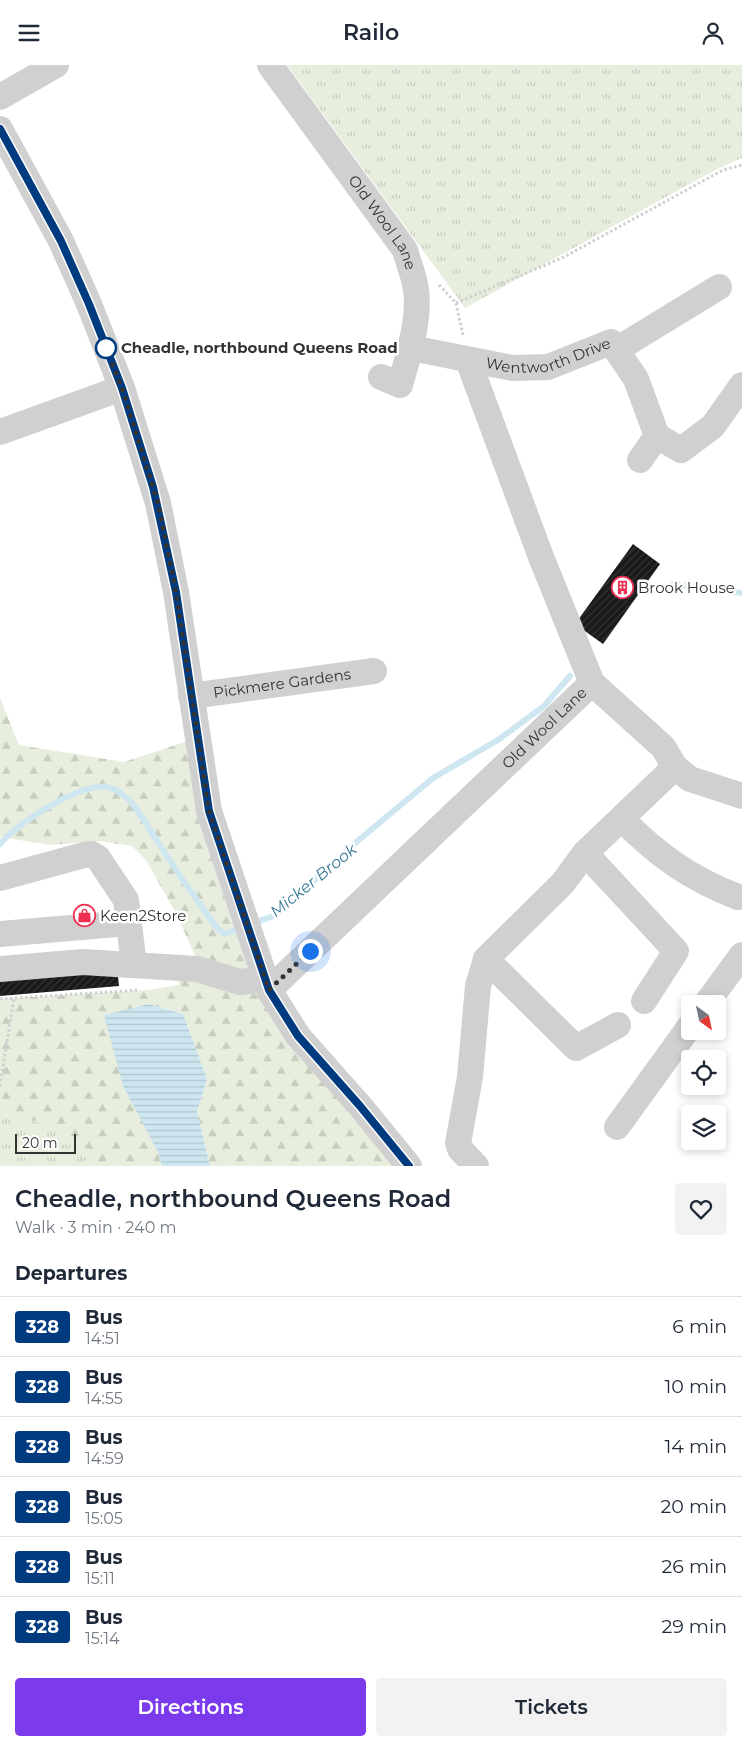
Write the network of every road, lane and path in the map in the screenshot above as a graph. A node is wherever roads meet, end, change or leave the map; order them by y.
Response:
1 (56, 65) edge
2 (270, 65) edge
3 (0, 97) edge
4 (0, 129) edge
5 (742, 165) edge
6 (719, 287) dead end
7 (410, 348) junction
8 (616, 350) junction
9 (468, 360) junction
10 (381, 377) dead end
11 (742, 385) edge
12 (122, 388) junction
13 (0, 432) edge
14 (657, 436) junction
15 (640, 460) dead end
16 (374, 671) dead end
17 (587, 671) junction
18 (191, 696) junction
19 (675, 767) junction
20 (742, 796) edge
21 (622, 819) junction
22 (585, 853) junction
23 (0, 879) edge
24 (738, 897) dead end
25 (128, 923) junction
26 (0, 934) edge
27 (742, 955) edge
28 (486, 959) junction
29 (134, 965) junction
30 (0, 969) edge
31 (267, 984) junction
32 (149, 990) dead end
33 (713, 995) edge
34 (14, 998) junction
35 (0, 999) edge
36 (644, 1001) dead end
37 (618, 1025) dead end
38 (681, 1038) edge
39 (0, 1086) edge
40 (616, 1127) dead end
41 (409, 1166) edge
42 (476, 1166) edge

1 - 3 street
2 - 7 street, Old Wool Lane
4 - 12 street
5 - 9 path
6 - 8 street
7 - 9 street, Wentworth Drive
7 - 10 street, Old Wool Lane
8 - 9 street, Wentworth Drive
8 - 14 street, Wentworth Drive
9 - 17 street
11 - 14 street
12 - 13 street
12 - 18 street
14 - 15 street
16 - 18 street, Pickmere Gardens
17 - 19 street
17 - 31 street, Old Wool Lane
18 - 31 street
19 - 20 street
19 - 21 street
21 - 22 street
21 - 24 street
22 - 28 street
22 - 36 street
23 - 25 street
25 - 26 street
25 - 29 street
27 - 33 street
28 - 37 street
28 - 42 street
29 - 30 street
29 - 31 street
31 - 41 street
32 - 34 path
34 - 35 path
34 - 39 path
38 - 40 street

